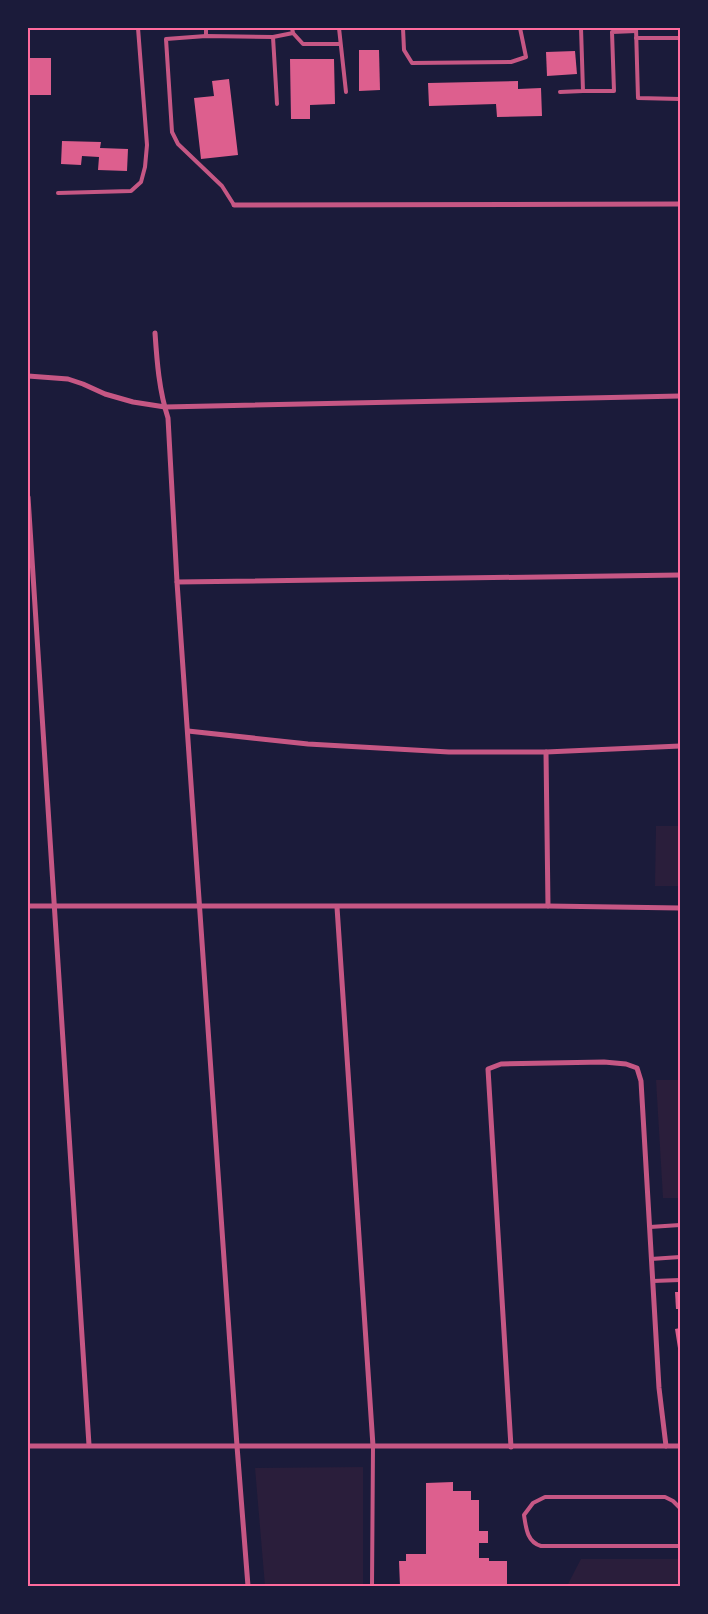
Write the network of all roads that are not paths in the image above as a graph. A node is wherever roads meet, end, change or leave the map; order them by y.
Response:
1 (138, 28) edge
2 (206, 28) edge
3 (292, 28) edge
4 (339, 28) edge
5 (403, 28) edge
6 (520, 28) edge
7 (581, 28) edge
8 (636, 29) edge
9 (293, 33) junction
10 (206, 36) junction
11 (273, 37) junction
12 (636, 38) junction
13 (680, 38) edge
14 (340, 44) junction
15 (583, 91) junction
16 (346, 92) dead end
17 (560, 92) dead end
18 (680, 99) edge
19 (277, 104) dead end
20 (58, 193) dead end
21 (680, 204) edge
22 (234, 205) joint
23 (155, 333) dead end
24 (28, 376) edge
25 (680, 396) edge
26 (165, 407) junction
27 (28, 497) edge
28 (680, 575) edge
29 (177, 582) junction
30 (188, 731) junction
31 (680, 746) edge
32 (546, 752) junction
33 (28, 906) edge
34 (55, 906) junction
35 (200, 906) junction
36 (548, 906) junction
37 (337, 907) junction
38 (680, 908) edge
39 (680, 1225) edge
40 (650, 1227) junction
41 (680, 1257) edge
42 (652, 1259) junction
43 (680, 1280) edge
44 (653, 1281) junction
45 (89, 1445) junction
46 (28, 1446) edge
47 (237, 1446) junction
48 (374, 1446) junction
49 (666, 1446) junction
50 (680, 1446) edge
51 (511, 1447) junction
52 (680, 1508) edge
53 (680, 1546) edge
54 (248, 1586) edge
55 (372, 1586) edge

1 - 20 lane
2 - 10 lane
3 - 9 lane
4 - 14 lane
5 - 6 lane
7 - 15 lane
8 - 12 lane
8 - 15 lane
9 - 11 lane
9 - 14 lane
10 - 11 lane
10 - 22 lane
11 - 19 lane
12 - 13 lane
12 - 18 lane
14 - 16 lane
15 - 17 lane
21 - 22 street
23 - 26 street
24 - 26 street
25 - 26 street
26 - 29 street
27 - 34 street
28 - 29 street
29 - 30 street
30 - 32 street
30 - 35 street
31 - 32 street
32 - 36 street
33 - 34 street
34 - 35 street
34 - 45 street
35 - 37 street
35 - 47 street
36 - 37 street
36 - 38 street
37 - 48 street
39 - 40 lane
40 - 42 street
40 - 51 street
41 - 42 lane
42 - 44 street
43 - 44 lane
44 - 49 street
45 - 46 street
45 - 47 street
47 - 48 street
47 - 54 street
48 - 51 street
48 - 55 lane
49 - 50 street
49 - 51 street
52 - 53 lane

